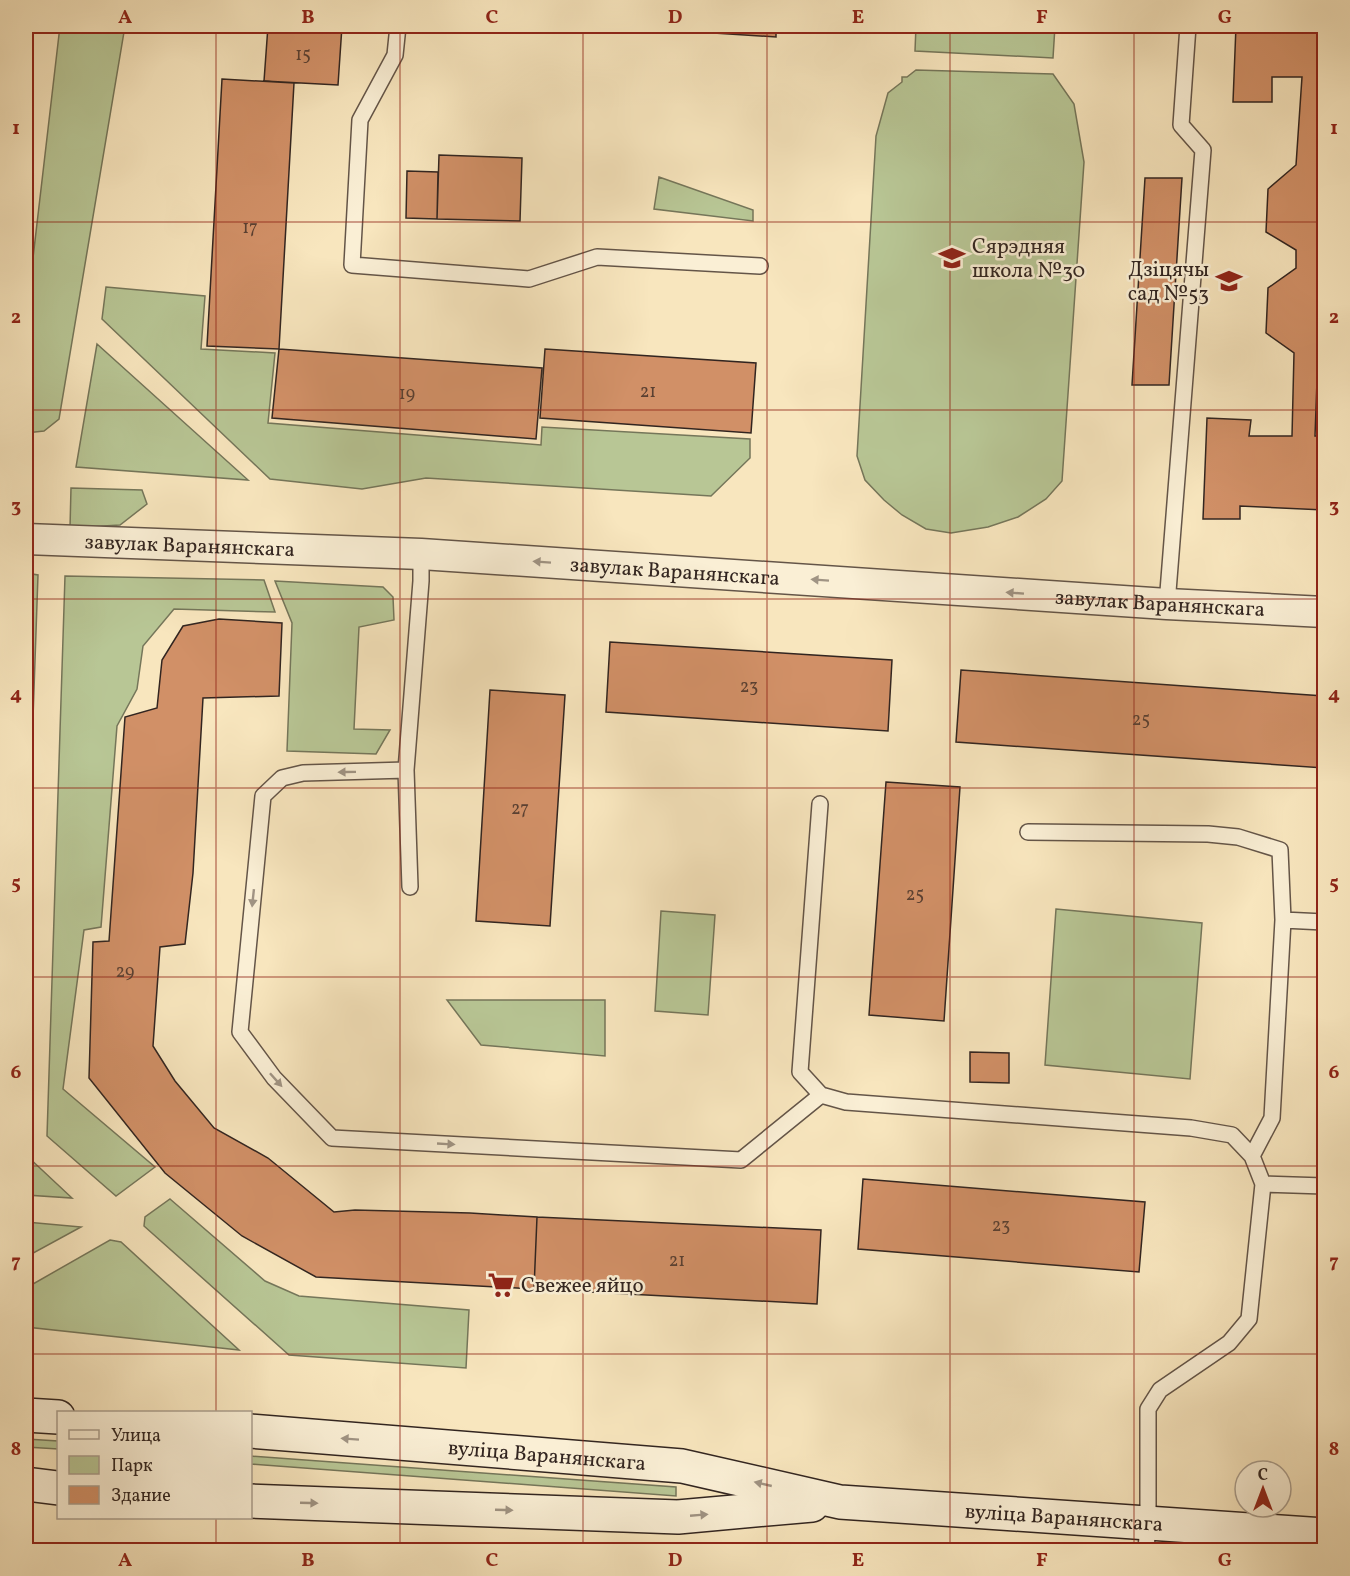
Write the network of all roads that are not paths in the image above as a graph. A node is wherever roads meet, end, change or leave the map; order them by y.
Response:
1 (398, 26) edge
2 (1188, 26) edge
3 (760, 266) dead end
4 (26, 539) edge
5 (421, 554) junction
6 (1167, 604) junction
7 (1324, 612) edge
8 (406, 770) junction
9 (820, 804) dead end
10 (1028, 832) dead end
11 (410, 887) dead end
12 (1283, 920) junction
13 (1324, 922) edge
14 (820, 1095) junction
15 (1252, 1156) junction
16 (1263, 1184) junction
17 (1324, 1186) edge
18 (26, 1415) edge
19 (57, 1417) edge
20 (252, 1431) edge
21 (26, 1484) edge
22 (57, 1488) edge
23 (252, 1501) edge
24 (840, 1502) junction
25 (1324, 1535) edge
26 (1147, 1537) edge
27 (1220, 1539) edge

1 - 3 lane
2 - 6 lane
4 - 5 street, завулак Варанянскага
6 -> 5 street, завулак Варанянскага
5 - 8 lane
6 - 7 street, завулак Варанянскага
8 - 11 lane
8 -> 14 lane
9 - 14 lane
10 - 12 lane
12 - 13 lane
12 - 15 lane
14 - 15 lane
15 - 16 lane
16 - 17 lane
16 - 26 lane
18 - 19 main road
24 -> 20 main road, вуліца Варанянскага
21 - 22 main road
23 -> 24 main road, вуліца Варанянскага
24 - 26 main road, вуліца Варанянскага
25 - 27 main road, вуліца Варанянскага
26 - 27 main road, вуліца Варанянскага

